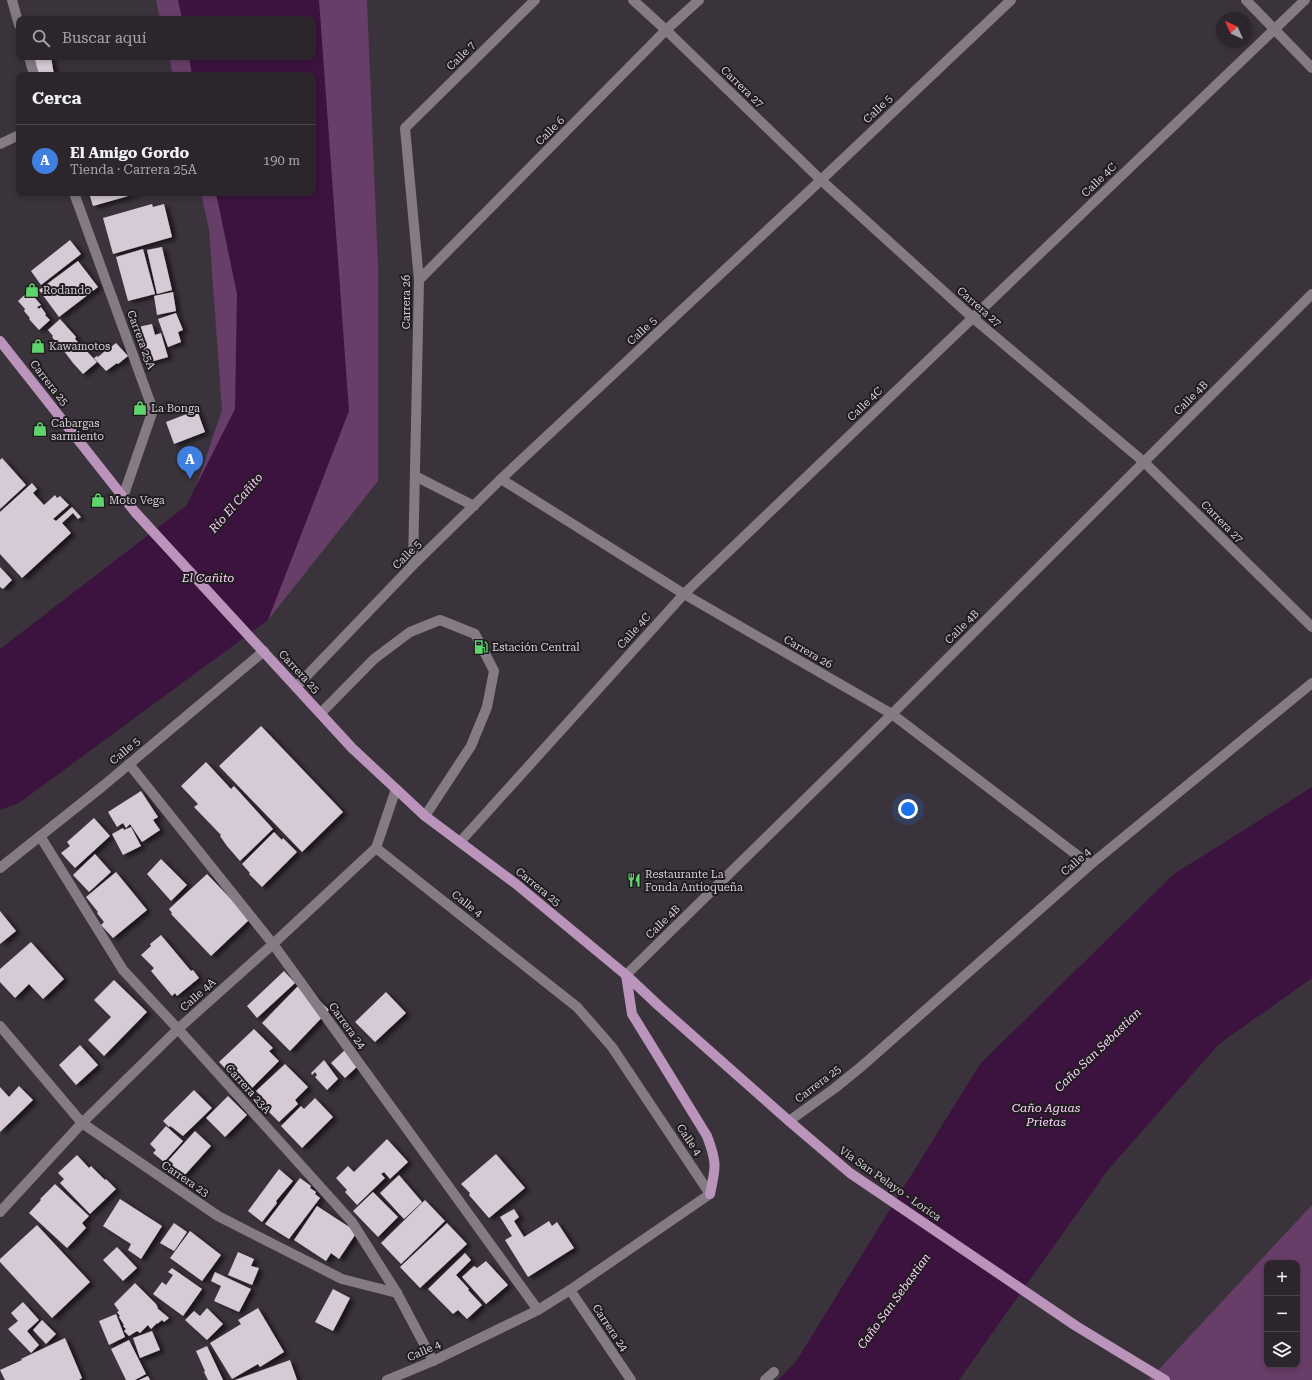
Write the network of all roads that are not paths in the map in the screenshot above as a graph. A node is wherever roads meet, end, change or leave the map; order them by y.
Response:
1 (12, 0) edge
2 (535, 0) edge
3 (633, 0) edge
4 (699, 0) edge
5 (1011, 0) edge
6 (1246, 0) edge
7 (1304, 0) edge
8 (16, 16) edge
9 (1273, 29) junction
10 (666, 30) junction
11 (29, 60) edge
12 (1312, 68) edge
13 (33, 72) edge
14 (405, 128) joint
15 (16, 136) edge
16 (0, 144) edge
17 (821, 180) junction
18 (75, 196) edge
19 (419, 280) junction
20 (1312, 294) edge
21 (973, 318) junction
22 (0, 341) edge
23 (1144, 462) junction
24 (415, 476) junction
25 (501, 479) junction
26 (123, 497) junction
27 (474, 506) junction
28 (413, 565) junction
29 (684, 594) junction
30 (1312, 628) edge
31 (264, 651) junction
32 (1312, 683) edge
33 (296, 687) junction
34 (321, 713) junction
35 (892, 714) junction
36 (128, 764) junction
37 (396, 789) junction
38 (426, 816) junction
39 (40, 836) junction
40 (460, 842) junction
41 (376, 848) junction
42 (1090, 865) junction
43 (0, 868) edge
44 (273, 944) junction
45 (626, 975) junction
46 (0, 1026) edge
47 (178, 1028) junction
48 (862, 1066) joint
49 (789, 1121) junction
50 (82, 1123) junction
51 (710, 1194) junction
52 (0, 1212) edge
53 (570, 1290) junction
54 (397, 1293) junction
55 (538, 1310) junction
56 (433, 1361) junction
57 (774, 1372) dead end
58 (404, 1377) edge
59 (387, 1380) edge
60 (631, 1380) edge
61 (765, 1380) edge
62 (1164, 1380) edge

1 - 8 street
2 - 14 street, Calle 7
3 - 10 street, Carrera 27
4 - 10 street, Calle 6
5 - 17 street, Calle 5
6 - 9 street
7 - 9 street, Calle 4C
9 - 12 street
9 - 21 street, Calle 4C
10 - 17 street, Carrera 27
10 - 19 street, Calle 6
11 - 13 street
14 - 19 street, Carrera 26
15 - 16 street
17 - 21 street, Carrera 27
17 - 25 street, Calle 5
18 - 26 street, Carrera 25A
19 - 24 street, Carrera 26
20 - 23 street, Calle 4B
21 - 23 street, Carrera 27
21 - 29 street, Calle 4C
22 - 26 main road, Carrera 25
23 - 30 street, Carrera 27
23 - 35 street, Calle 4B
24 - 27 street
24 - 28 street, Carrera 26
25 - 27 street, Calle 5
25 - 29 street, Carrera 26
26 - 31 main road, Carrera 25
27 - 28 street, Calle 5
28 - 33 street, Calle 5
29 - 35 street, Carrera 26
29 - 40 street, Calle 4C
31 - 33 main road, Carrera 25
31 - 36 street, Calle 5
32 - 42 street, Calle 4
33 - 34 main road, Carrera 25
34 - 37 main road, Carrera 25
34 - 38 street
35 - 42 street, Carrera 26
35 - 45 street, Calle 4B
36 - 39 street, Calle 5
36 - 44 street, Carrera 24
37 - 38 main road, Carrera 25
37 - 41 street, Calle 4A
38 - 40 main road, Carrera 25
39 - 43 street, Calle 5
39 - 47 street, Carrera 23A
40 - 45 main road, Carrera 25
41 - 44 street, Calle 4A
41 - 51 street, Calle 4
42 - 48 street, Calle 4
44 - 47 street, Calle 4A
44 - 55 street, Carrera 24
45 - 49 main road, Vía San Pelayo - Lorica
45 - 51 main road
46 - 50 street, Carrera 23
47 - 50 street, Calle 4A
47 - 54 street, Carrera 23A
48 - 49 street, Carrera 25
49 - 62 main road, Vía San Pelayo - Lorica
50 - 52 street, Calle 4A
50 - 54 street, Carrera 23
51 - 53 street, Calle 4
53 - 55 street, Calle 4
53 - 60 street, Carrera 24
54 - 56 street, Carrera 23A
55 - 56 street, Calle 4
56 - 58 street, Calle 4
57 - 61 street
58 - 59 street, Calle 4

